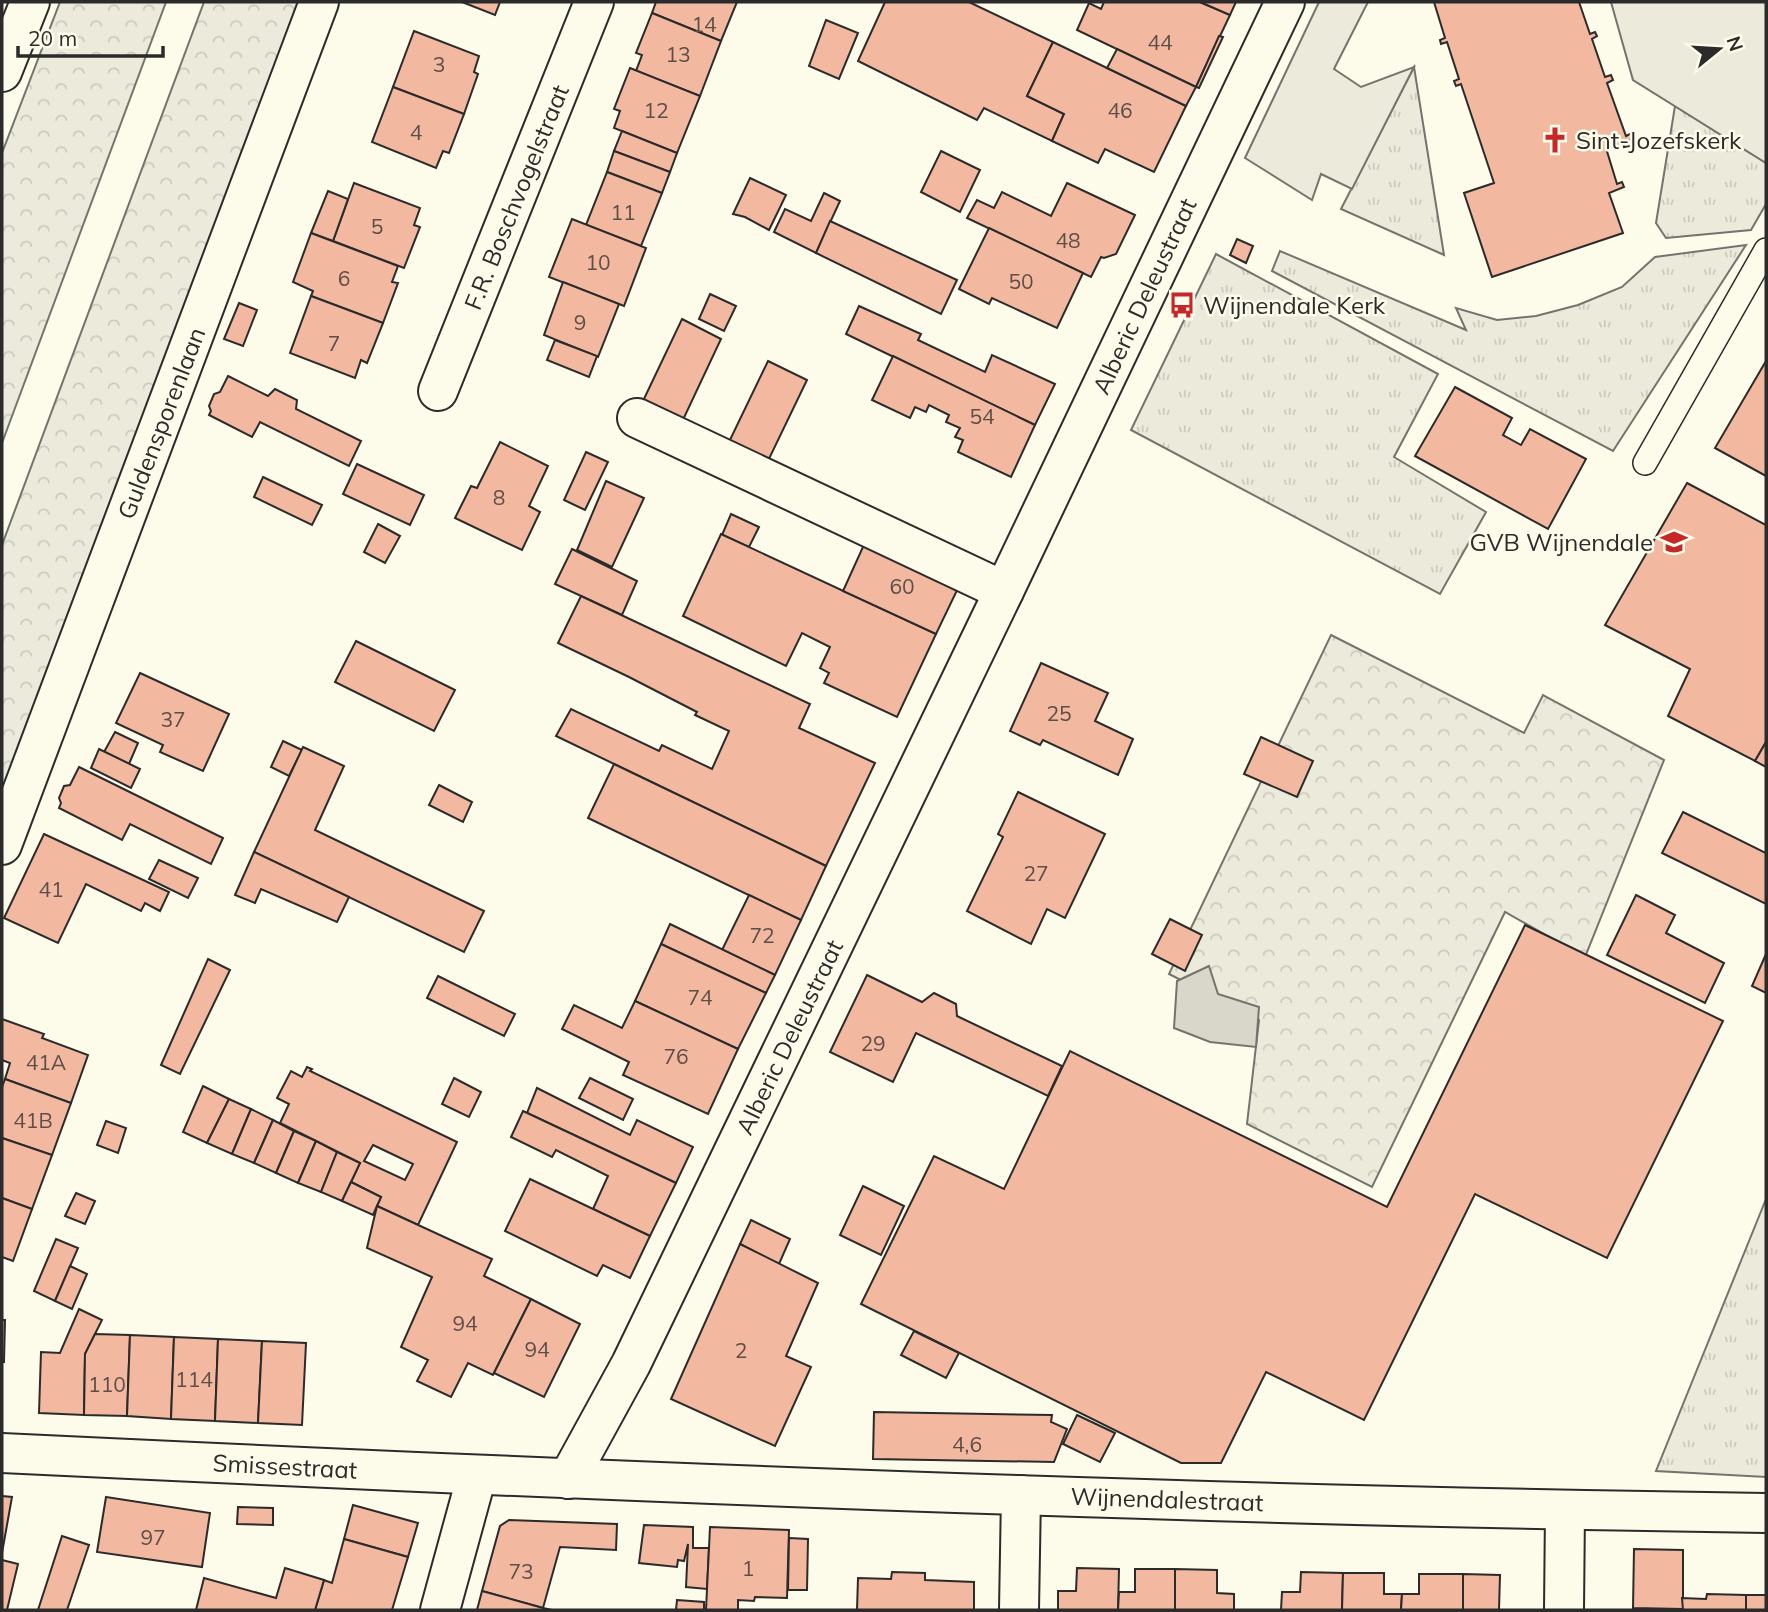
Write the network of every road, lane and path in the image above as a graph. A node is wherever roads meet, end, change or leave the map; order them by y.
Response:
1 (30, 2) edge
2 (319, 2) edge
3 (594, 2) edge
4 (1285, 2) edge
5 (2, 72) edge
6 (1766, 250) edge
7 (438, 391) dead end
8 (637, 418) dead end
9 (1645, 463) dead end
10 (1004, 591) junction
11 (2, 845) edge
12 (2, 1453) edge
13 (477, 1475) junction
14 (568, 1479) junction
15 (1021, 1495) junction
16 (1565, 1510) junction
17 (1766, 1513) edge
18 (440, 1610) edge
19 (1019, 1610) edge
20 (1564, 1610) edge

1 - 5 street
2 - 11 street, Guldensporenlaan
3 - 7 street, F.R. Boschvogelstraat
4 - 10 street, Alberic Deleustraat
6 - 9 lane
8 - 10 street
10 - 14 street, Alberic Deleustraat
12 - 13 street, Smissestraat
13 - 14 street, Smissestraat
13 - 18 street
14 - 15 street, Wijnendalestraat
15 - 16 street, Wijnendalestraat
15 - 19 street
16 - 17 street, Wijnendalestraat
16 - 20 street

